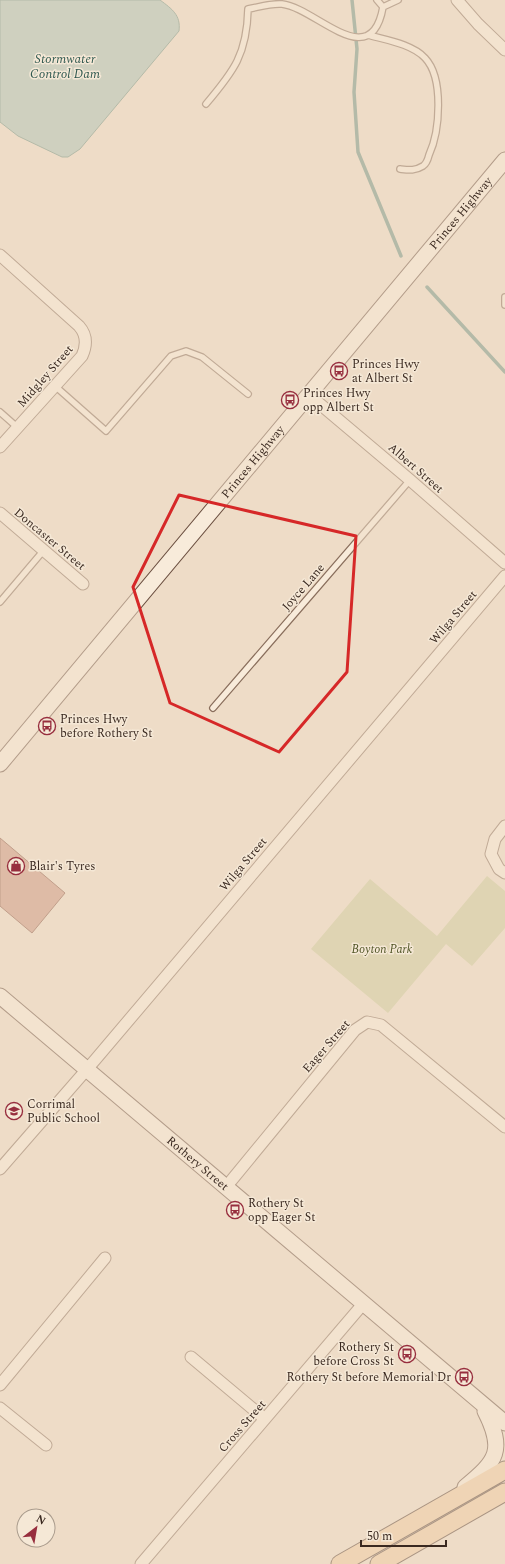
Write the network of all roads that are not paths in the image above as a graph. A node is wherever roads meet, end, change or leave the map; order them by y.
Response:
1 (377, 0) edge
2 (398, 0) edge
3 (457, 0) edge
4 (383, 7) junction
5 (368, 35) junction
6 (501, 47) edge
7 (505, 59) edge
8 (206, 104) dead end
9 (505, 160) edge
10 (400, 169) dead end
11 (0, 255) edge
12 (505, 297) edge
13 (505, 305) edge
14 (54, 386) junction
15 (248, 394) dead end
16 (308, 394) junction
17 (0, 412) edge
18 (17, 427) junction
19 (0, 447) edge
20 (410, 480) junction
21 (0, 513) edge
22 (44, 550) junction
23 (505, 563) edge
24 (505, 576) edge
25 (83, 584) dead end
26 (0, 602) edge
27 (212, 708) dead end
28 (0, 764) edge
29 (505, 826) edge
30 (505, 873) edge
31 (0, 996) edge
32 (86, 1070) junction
33 (505, 1127) edge
34 (0, 1169) edge
35 (226, 1187) junction
36 (105, 1258) dead end
37 (364, 1304) junction
38 (191, 1357) dead end
39 (0, 1385) edge
40 (479, 1402) junction
41 (0, 1408) edge
42 (265, 1419) junction
43 (505, 1424) edge
44 (46, 1445) dead end
45 (505, 1470) edge
46 (505, 1492) edge
47 (442, 1505) junction
48 (141, 1564) edge
49 (340, 1564) edge
50 (379, 1564) edge

1 - 4 lane
2 - 4 lane
3 - 6 street
4 - 5 lane
5 - 8 lane
5 - 10 lane
6 - 7 street
9 - 16 main road, Princes Highway
11 - 14 street, Midgley Street
12 - 13 lane
14 - 15 lane
14 - 18 street, Midgley Street
16 - 20 street, Albert Street
16 - 28 main road, Princes Highway
17 - 18 lane
18 - 19 street, Midgley Street
20 - 23 street, Albert Street
20 - 27 lane, Joyce Lane
21 - 22 street, Doncaster Street
22 - 25 street, Doncaster Street
22 - 26 lane
24 - 32 street, Wilga Street
29 - 30 street
31 - 32 main road, Rothery Street
32 - 34 street, Wilga Street
32 - 35 main road, Rothery Street
33 - 35 street, Eager Street
35 - 37 main road, Rothery Street
36 - 39 street
37 - 40 main road, Rothery Street
37 - 42 street, Cross Street
38 - 42 street
40 - 43 main road, Rothery Street
40 - 47 main road
41 - 44 street
42 - 48 street, Cross Street
45 - 47 main road
46 - 50 main road
47 - 49 main road

